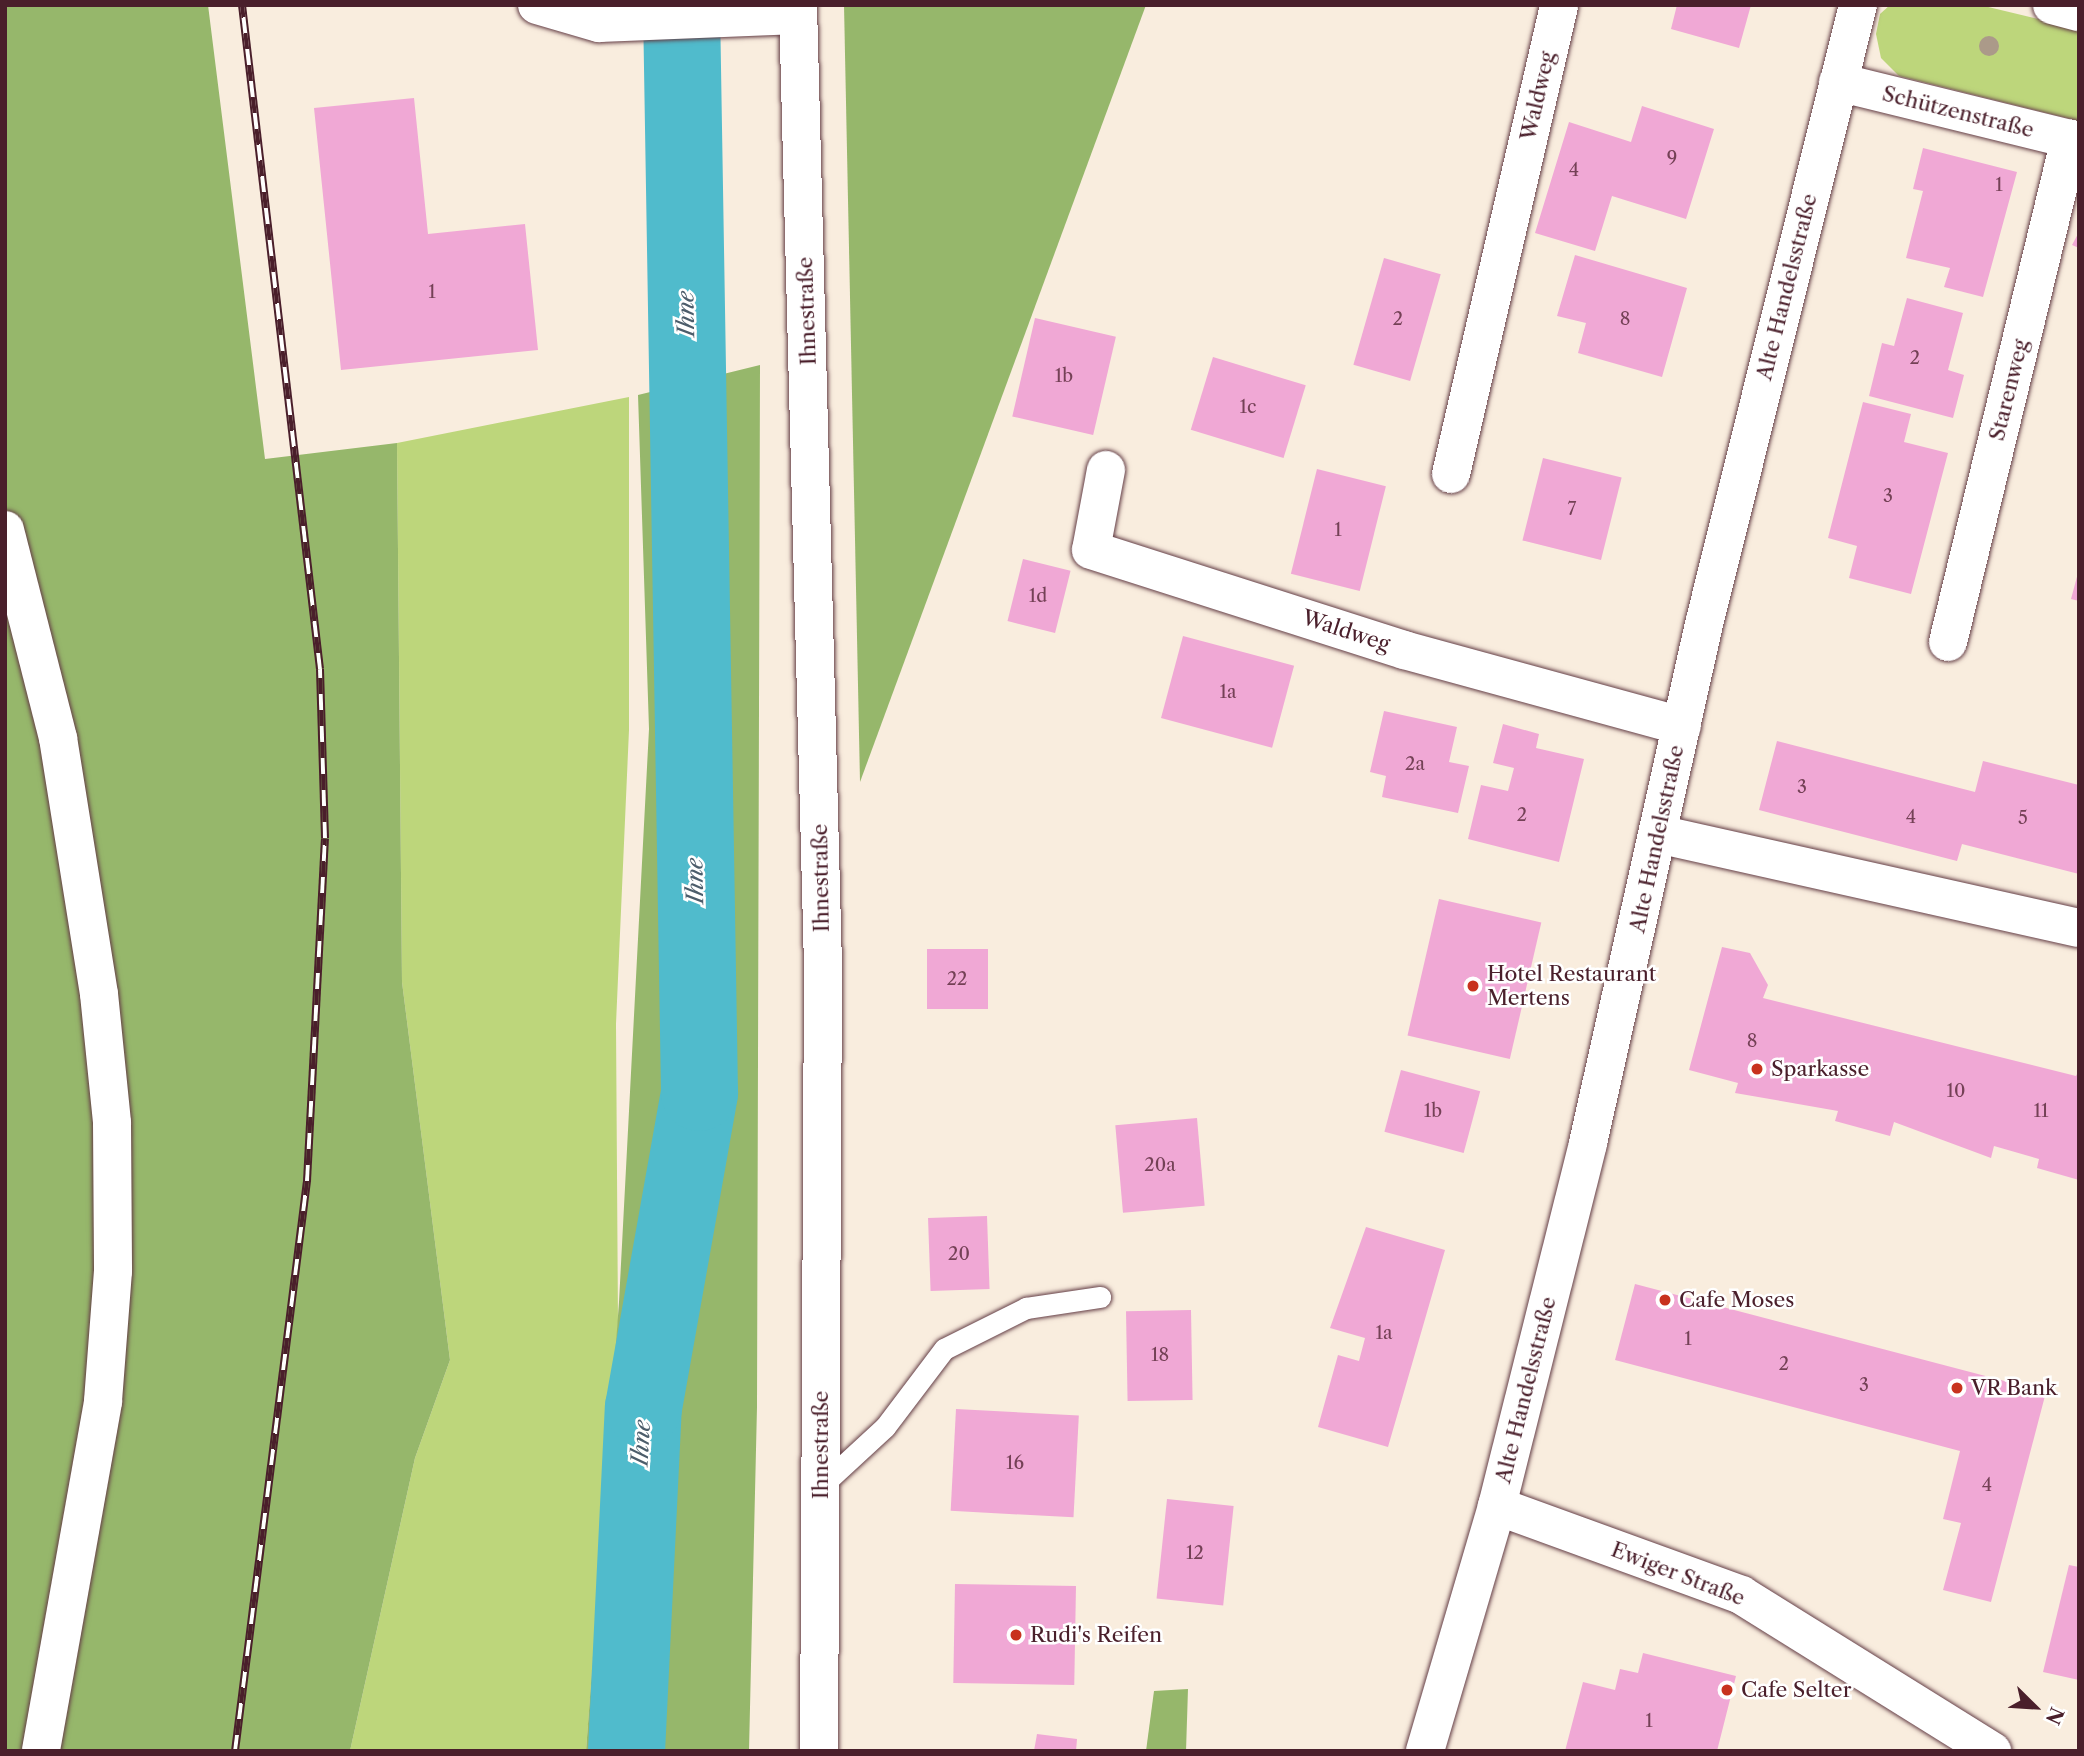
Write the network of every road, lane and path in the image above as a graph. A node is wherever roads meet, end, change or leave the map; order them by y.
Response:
1 (537, 5) edge
2 (1559, 5) edge
3 (1858, 5) edge
4 (2052, 5) edge
5 (798, 10) edge
6 (2079, 12) edge
7 (1838, 82) junction
8 (2074, 140) edge
9 (1106, 470) dead end
10 (1451, 474) dead end
11 (5, 530) edge
12 (1948, 642) dead end
13 (1682, 726) junction
14 (1658, 834) junction
15 (2079, 928) edge
16 (1100, 1297) dead end
17 (821, 1486) junction
18 (1497, 1506) junction
19 (1987, 1749) edge
20 (41, 1751) edge
21 (819, 1751) edge
22 (1425, 1751) edge

1 - 5 street
2 - 10 street, Waldweg
3 - 7 street, Alte Handelsstraße
4 - 6 street
5 - 17 street, Ihnestraße
7 - 8 street, Schützenstraße
7 - 13 street, Alte Handelsstraße
8 - 12 street, Starenweg
9 - 13 street, Waldweg
11 - 20 street
13 - 14 street, Alte Handelsstraße
14 - 15 street
14 - 18 street, Alte Handelsstraße
16 - 17 lane
17 - 21 street, Ihnestraße
18 - 19 street, Ewiger Straße
18 - 22 street, Alte Handelsstraße

